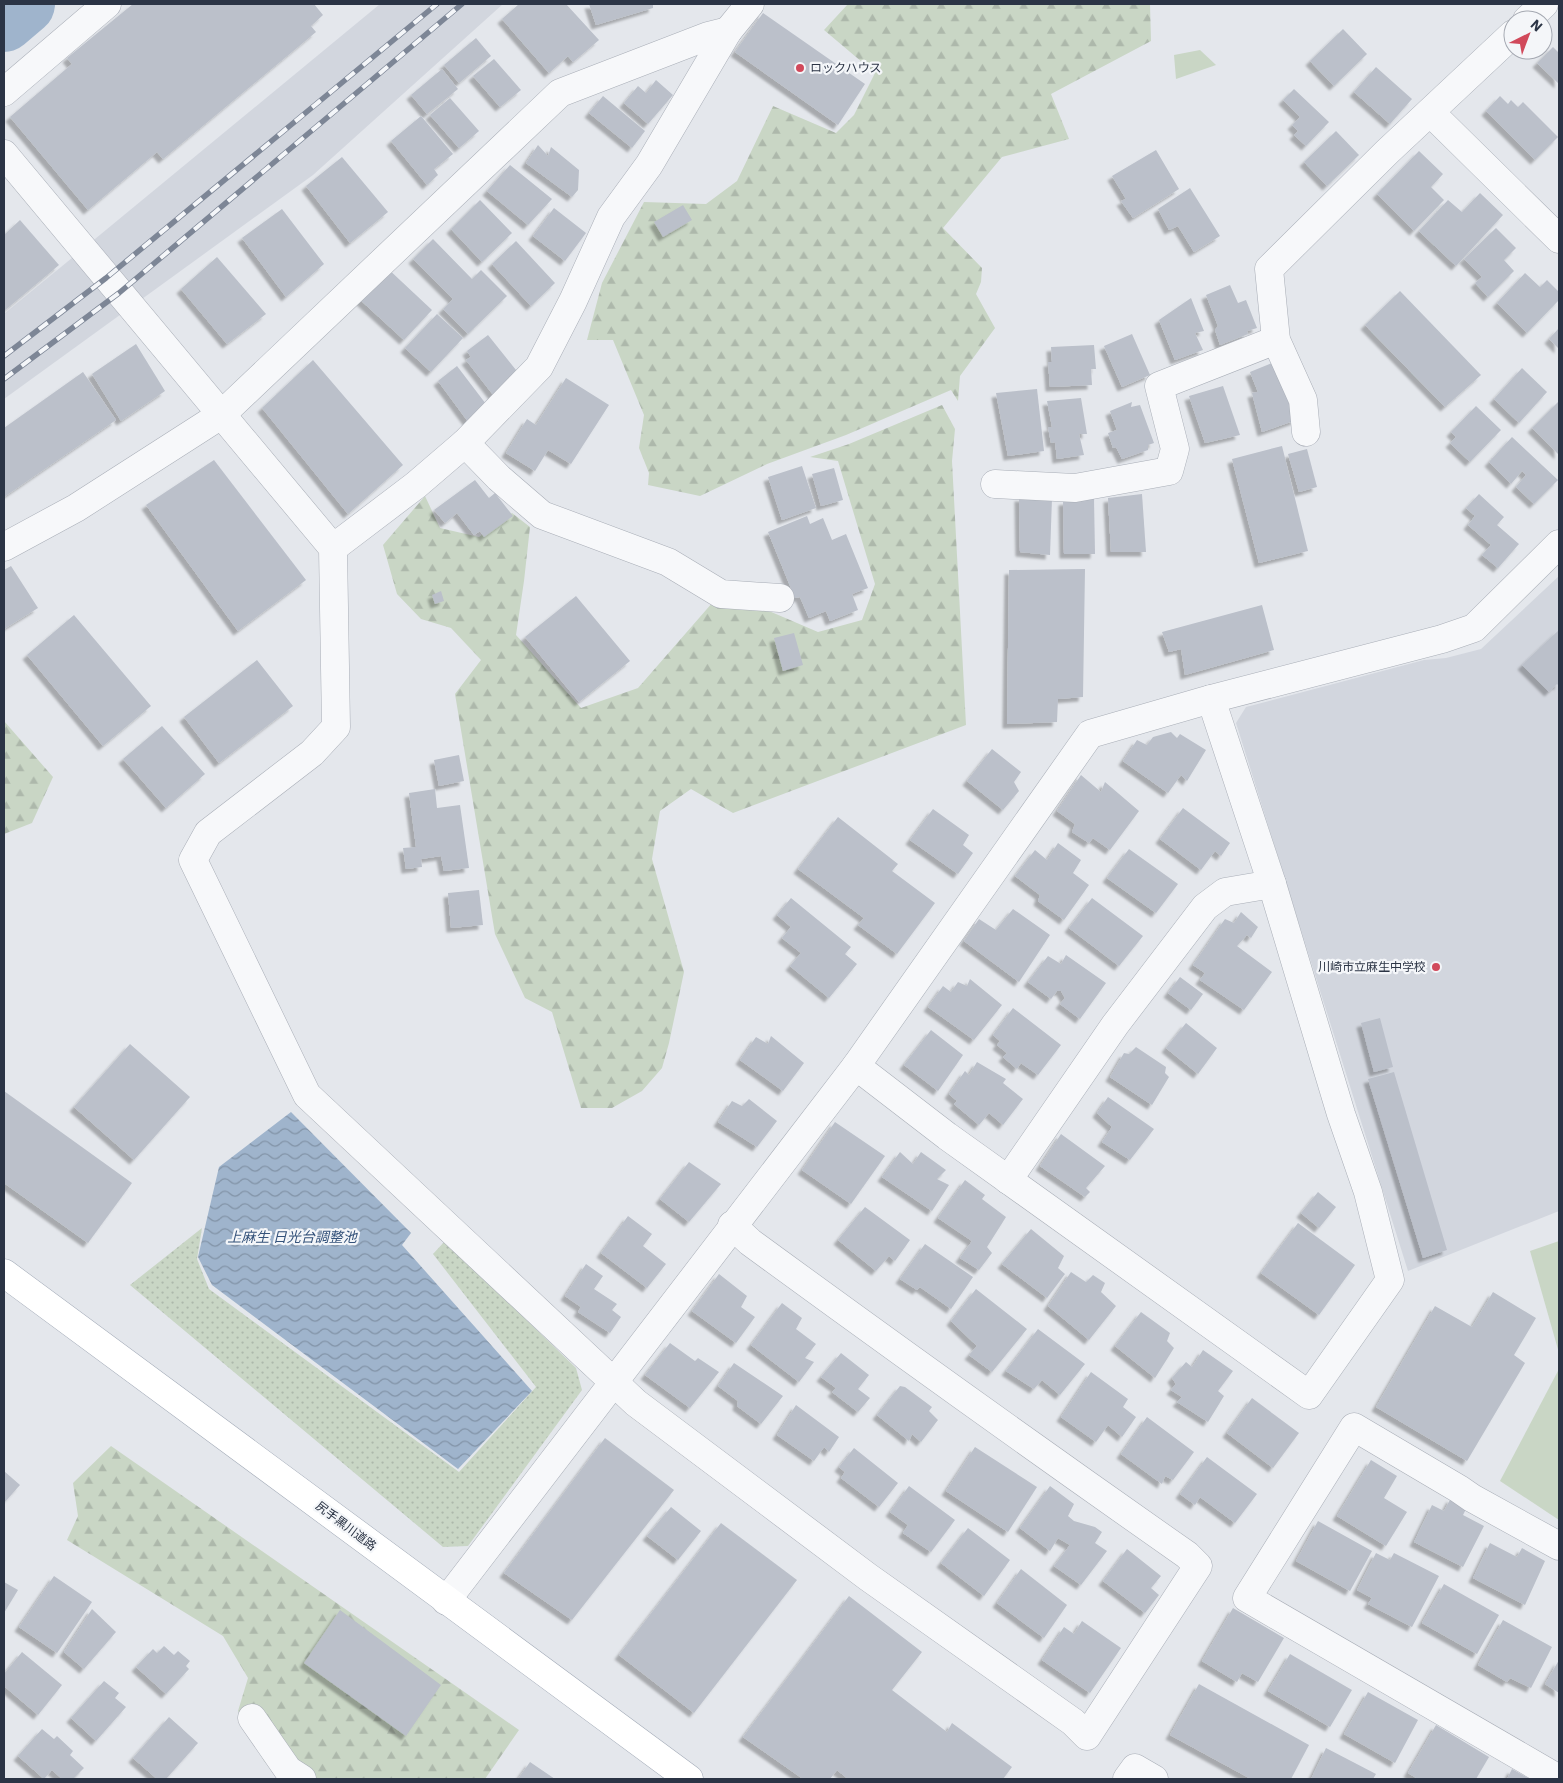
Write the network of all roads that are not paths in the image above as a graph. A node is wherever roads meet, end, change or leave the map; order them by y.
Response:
1 (106, 4) edge
2 (750, 4) edge
3 (728, 31) junction
4 (1503, 44) edge
5 (4, 92) edge
6 (1431, 113) junction
7 (4, 154) edge
8 (1559, 239) edge
9 (1276, 340) junction
10 (221, 415) junction
11 (1306, 432) dead end
12 (465, 443) junction
13 (995, 484) dead end
14 (1559, 544) edge
15 (4, 547) edge
16 (333, 548) junction
17 (780, 598) dead end
18 (1210, 699) junction
19 (1272, 884) junction
20 (856, 1066) junction
21 (1008, 1180) junction
22 (732, 1225) junction
23 (4, 1273) edge
24 (615, 1381) junction
25 (1559, 1546) edge
26 (446, 1601) junction
27 (252, 1718) dead end
28 (302, 1779) edge
29 (689, 1779) edge
30 (1128, 1779) edge
31 (1154, 1779) edge
32 (1559, 1779) edge

1 - 5 street
2 - 3 street
3 - 10 street
3 - 12 street
4 - 6 street
6 - 8 street
6 - 9 street
7 - 10 street
9 - 11 street
9 - 13 street
10 - 15 street
10 - 16 street
12 - 16 street
12 - 17 street
14 - 18 street
16 - 24 street
18 - 19 street
18 - 20 street
19 - 21 street
19 - 21 street
20 - 21 street
20 - 22 street
22 - 24 street
22 - 24 street
23 - 26 main road, 尻手黒川道路
24 - 26 street
25 - 32 street
26 - 29 main road, 尻手黒川道路
27 - 28 street
30 - 31 street

